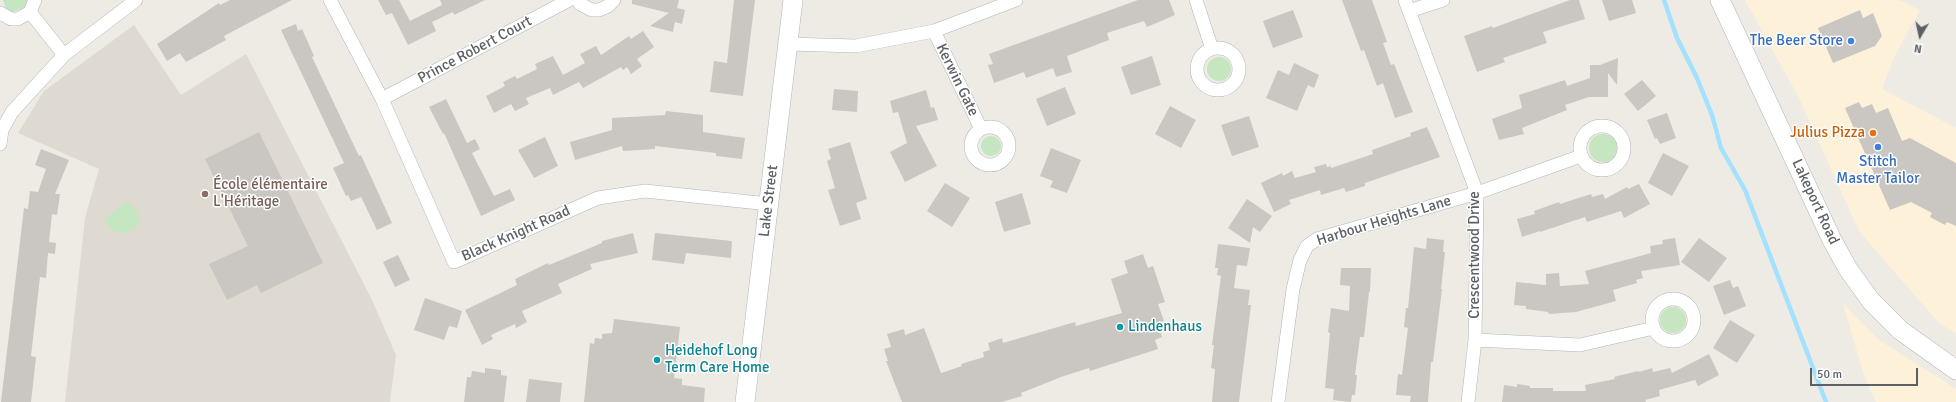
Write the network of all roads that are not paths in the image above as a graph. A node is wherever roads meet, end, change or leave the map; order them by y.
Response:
1 (136, 0) edge
2 (330, 0) edge
3 (569, 0) edge
4 (578, 0) edge
5 (614, 0) edge
6 (793, 0) edge
7 (1016, 0) edge
8 (1196, 0) edge
9 (1443, 0) edge
10 (1720, 0) edge
11 (1407, 5) edge
12 (32, 6) edge
13 (0, 13) edge
14 (934, 31) junction
15 (788, 44) junction
16 (1212, 49) dead end
17 (64, 55) junction
18 (382, 99) junction
19 (981, 129) dead end
20 (0, 144) edge
21 (1581, 156) dead end
22 (1477, 193) junction
23 (769, 204) junction
24 (1654, 328) dead end
25 (1475, 340) junction
26 (1956, 370) edge
27 (745, 402) edge
28 (1278, 402) edge
29 (1468, 402) edge

1 - 17 street
2 - 18 street, Black Knight Road
3 - 18 street, Prince Robert Court
4 - 5 street
6 - 15 main road, Lake Street
7 - 14 street
8 - 16 street
9 - 11 street
10 - 26 main road, Lakeport Road
11 - 22 street, Crescentwood Drive
12 - 13 street
12 - 17 street
14 - 15 street
14 - 19 street, Kerwin Gate
15 - 23 main road, Lake Street
17 - 20 street
18 - 23 street, Black Knight Road
21 - 22 street, Harbour Heights Lane
22 - 25 street, Crescentwood Drive
22 - 28 street, Harbour Heights Lane
23 - 27 main road, Lake Street
24 - 25 street
25 - 29 street, Crescentwood Drive

